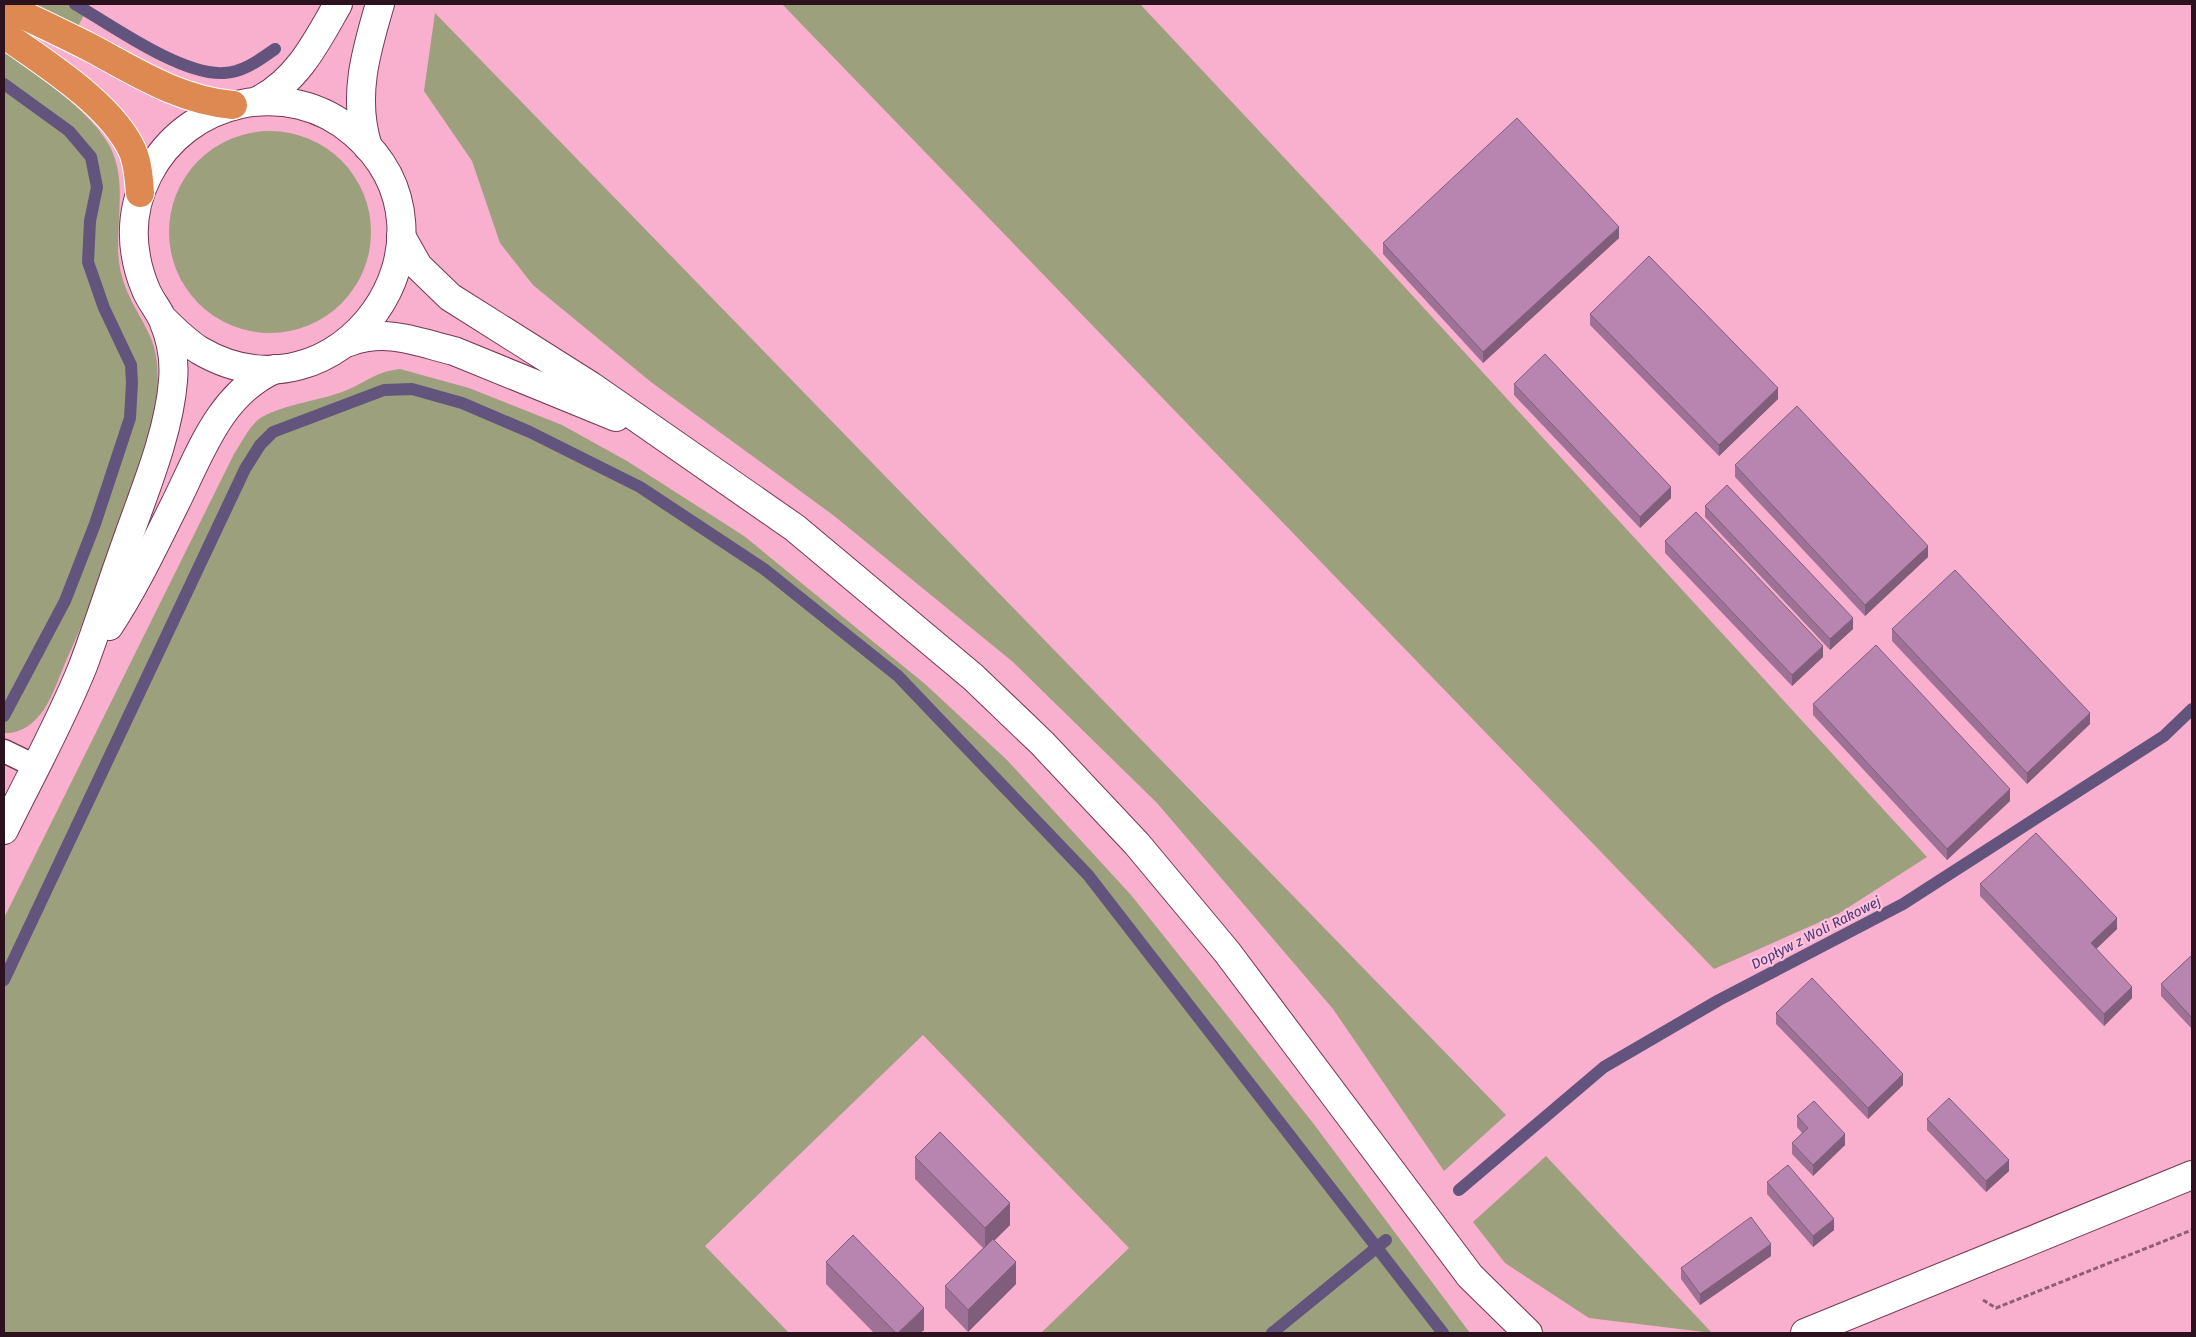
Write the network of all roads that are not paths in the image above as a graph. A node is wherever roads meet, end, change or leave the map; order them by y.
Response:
1 (338, 4) edge
2 (380, 4) edge
3 (4, 6) edge
4 (4, 34) edge
5 (259, 100) junction
6 (233, 105) junction
7 (368, 147) junction
8 (140, 193) junction
9 (401, 236) junction
10 (162, 318) junction
11 (349, 342) junction
12 (275, 368) junction
13 (660, 435) junction
14 (82, 669) junction
15 (4, 750) edge
16 (35, 766) junction
17 (4, 830) edge
18 (2192, 1175) edge
19 (1528, 1333) edge
20 (1805, 1333) edge

1 - 5 main road
2 - 7 main road
3 - 6 highway
4 - 8 highway
5 - 6 main road
5 - 7 main road
6 - 8 main road
7 - 9 main road
8 - 10 main road
9 - 11 main road
9 - 13 main road
10 - 12 main road
10 - 14 main road
11 - 12 main road
11 - 13 main road
12 - 14 main road
13 - 19 main road
14 - 16 main road
15 - 16 lane
16 - 17 main road
18 - 20 main road

